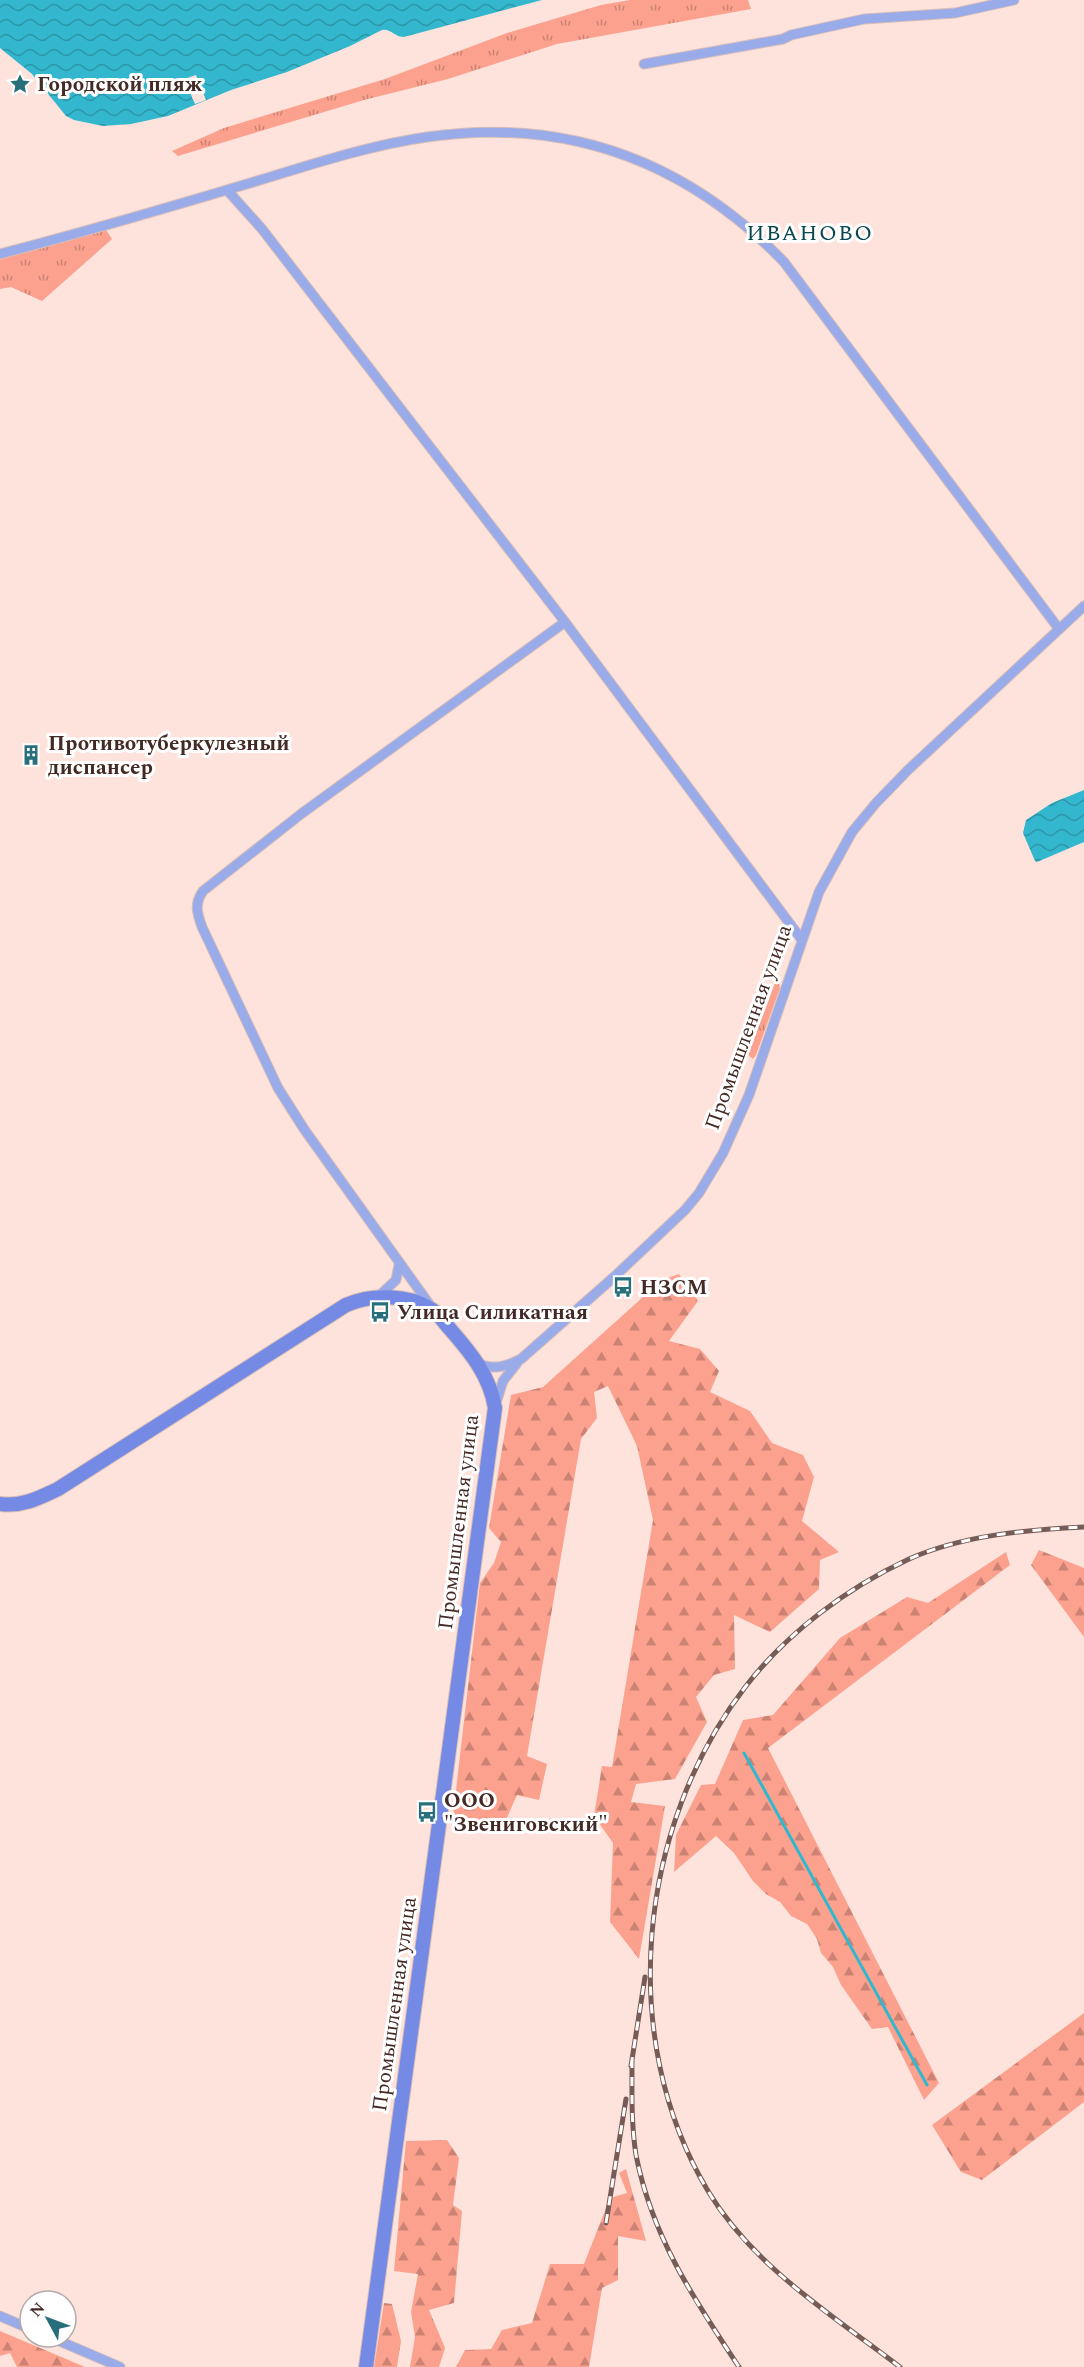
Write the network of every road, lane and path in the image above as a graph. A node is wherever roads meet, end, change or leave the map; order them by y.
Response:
1 (1014, 0) edge
2 (644, 64) dead end
3 (228, 190) junction
4 (0, 254) edge
5 (1084, 606) edge
6 (565, 622) junction
7 (1059, 629) junction
8 (802, 940) junction
9 (399, 1265) junction
10 (377, 1298) junction
11 (433, 1310) junction
12 (521, 1359) junction
13 (478, 1363) junction
14 (495, 1408) junction
15 (0, 1504) edge
16 (0, 2316) edge
17 (18, 2324) edge
18 (78, 2349) edge
19 (120, 2367) edge
20 (366, 2367) edge

1 - 2 street
3 - 4 street
3 - 6 street
3 - 7 street
5 - 7 street, Промышленная улица
6 - 8 street
6 - 9 street
7 - 8 street, Промышленная улица
8 - 12 street, Промышленная улица
9 - 10 street
9 - 11 street
10 - 11 street
10 - 15 street
11 - 13 street
12 - 13 street, Промышленная улица
12 - 14 street
13 - 14 street, Промышленная улица
14 - 20 street, Промышленная улица
16 - 17 street
18 - 19 street

